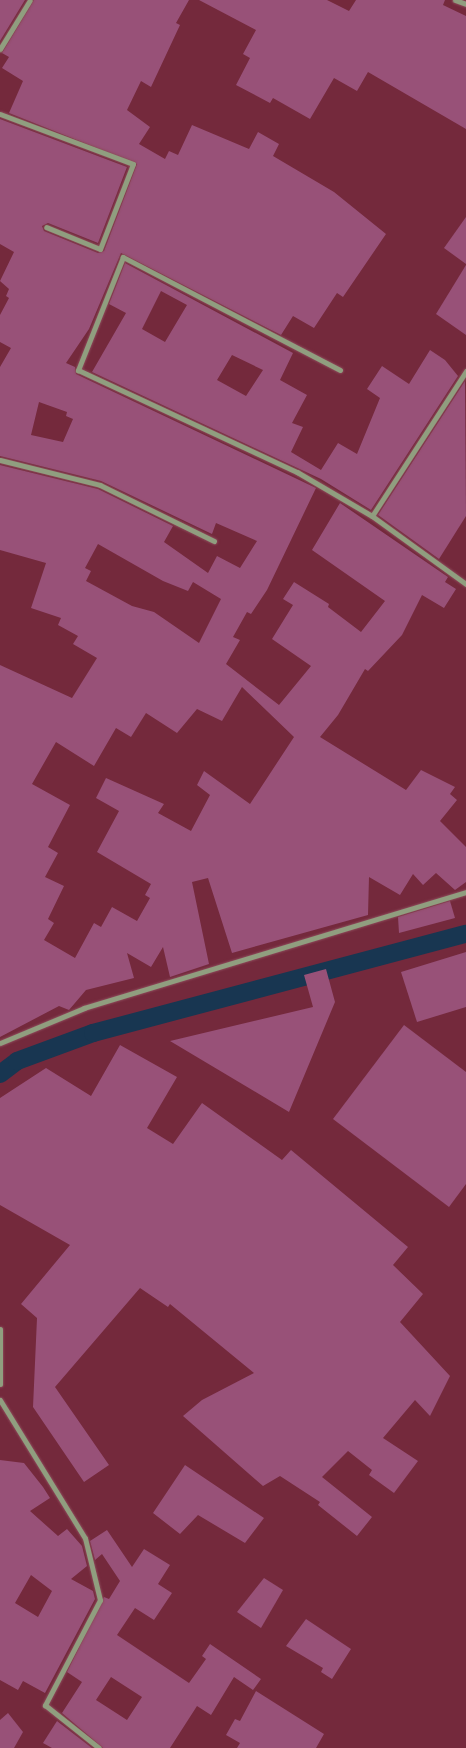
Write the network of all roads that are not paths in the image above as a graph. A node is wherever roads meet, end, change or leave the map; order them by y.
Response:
1 (30, 0) edge
2 (455, 0) edge
3 (466, 4) edge
4 (0, 49) edge
5 (0, 114) edge
6 (46, 227) dead end
7 (340, 370) dead end
8 (466, 371) edge
9 (0, 460) edge
10 (372, 516) junction
11 (214, 541) dead end
12 (466, 584) edge
13 (466, 892) edge
14 (0, 1043) edge
15 (0, 1329) edge
16 (0, 1384) edge
17 (0, 1400) edge
18 (99, 1748) edge

1 - 4 street
2 - 3 street
5 - 6 street
7 - 10 street
8 - 10 street
9 - 11 street
10 - 12 street
13 - 14 street
15 - 16 street
17 - 18 street

